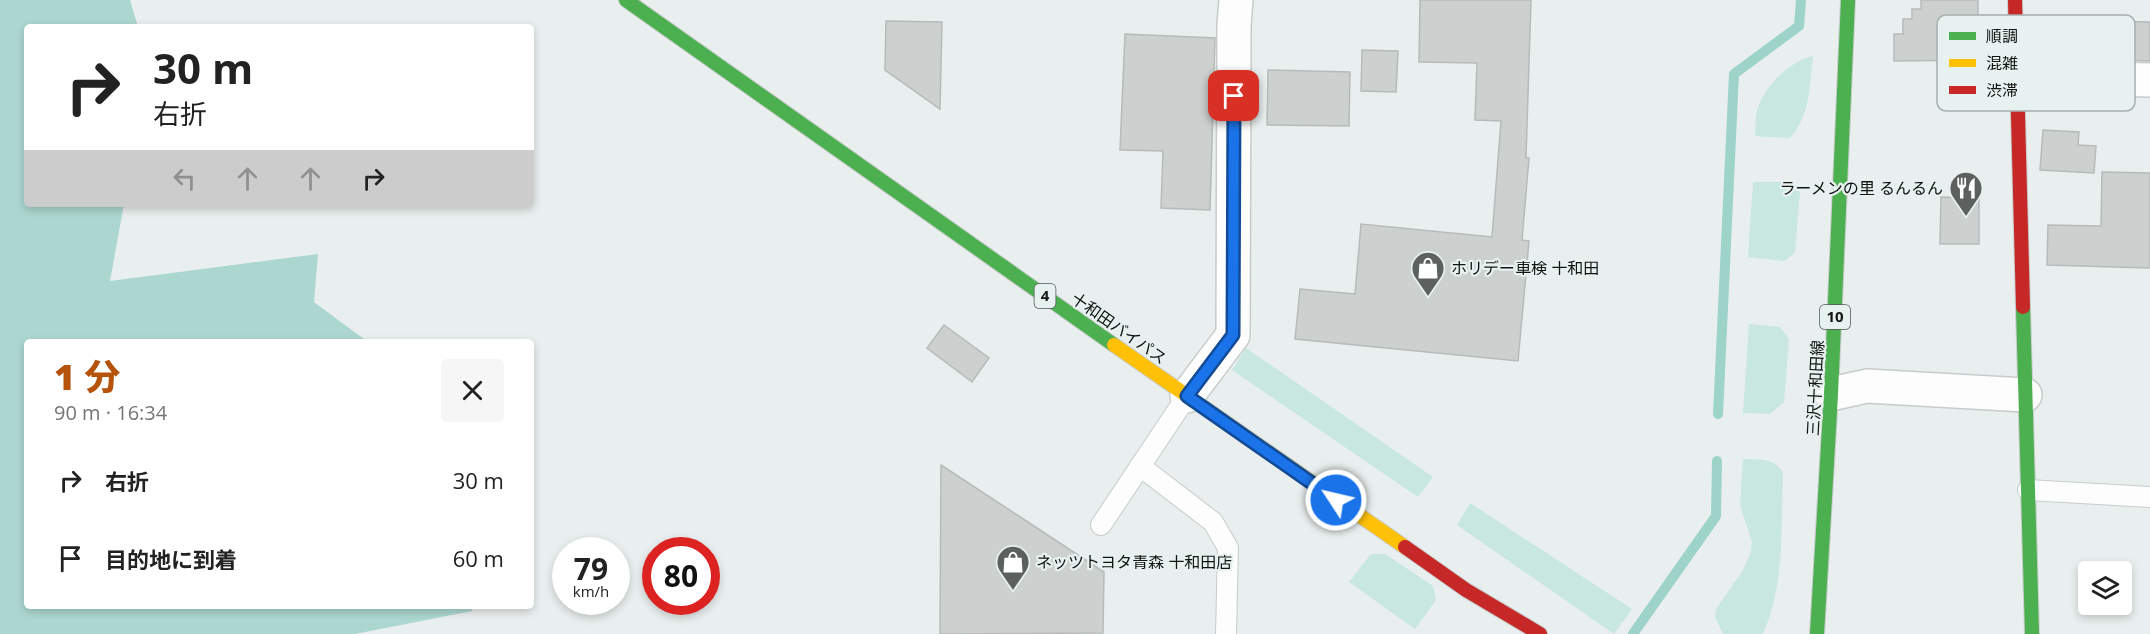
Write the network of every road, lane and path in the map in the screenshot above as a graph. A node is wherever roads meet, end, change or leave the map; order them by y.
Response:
1 (626, 0) edge
2 (1236, 0) edge
3 (1848, 0) edge
4 (2015, 0) edge
5 (2015, 15) edge
6 (2135, 80) edge
7 (2150, 80) edge
8 (2018, 111) edge
9 (1831, 394) junction
10 (2025, 395) junction
11 (1187, 396) junction
12 (1140, 466) junction
13 (2028, 490) junction
14 (2150, 497) edge
15 (1101, 525) dead end
16 (1823, 540) junction
17 (1466, 590) junction
18 (1804, 603) dead end
19 (1227, 634) edge
20 (1513, 634) edge
21 (1540, 634) edge
22 (1817, 634) edge
23 (2032, 634) edge

1 - 11 main road, 十和田バイパス / 4
2 - 11 street
3 - 9 main road, 三沢十和田線 / 10
4 - 5 main road
6 - 7 street
8 - 10 main road
9 - 10 street
9 - 16 main road, 三沢十和田線 / 10
10 - 13 main road
11 - 12 lane
11 - 17 main road, 十和田バイパス / 4
12 - 15 lane
12 - 19 lane
13 - 14 lane
13 - 23 main road
16 - 18 main road, 10
16 - 22 main road, 三沢十和田線 / 10
17 - 20 main road, 4
17 - 21 main road, 十和田バイパス / 4

